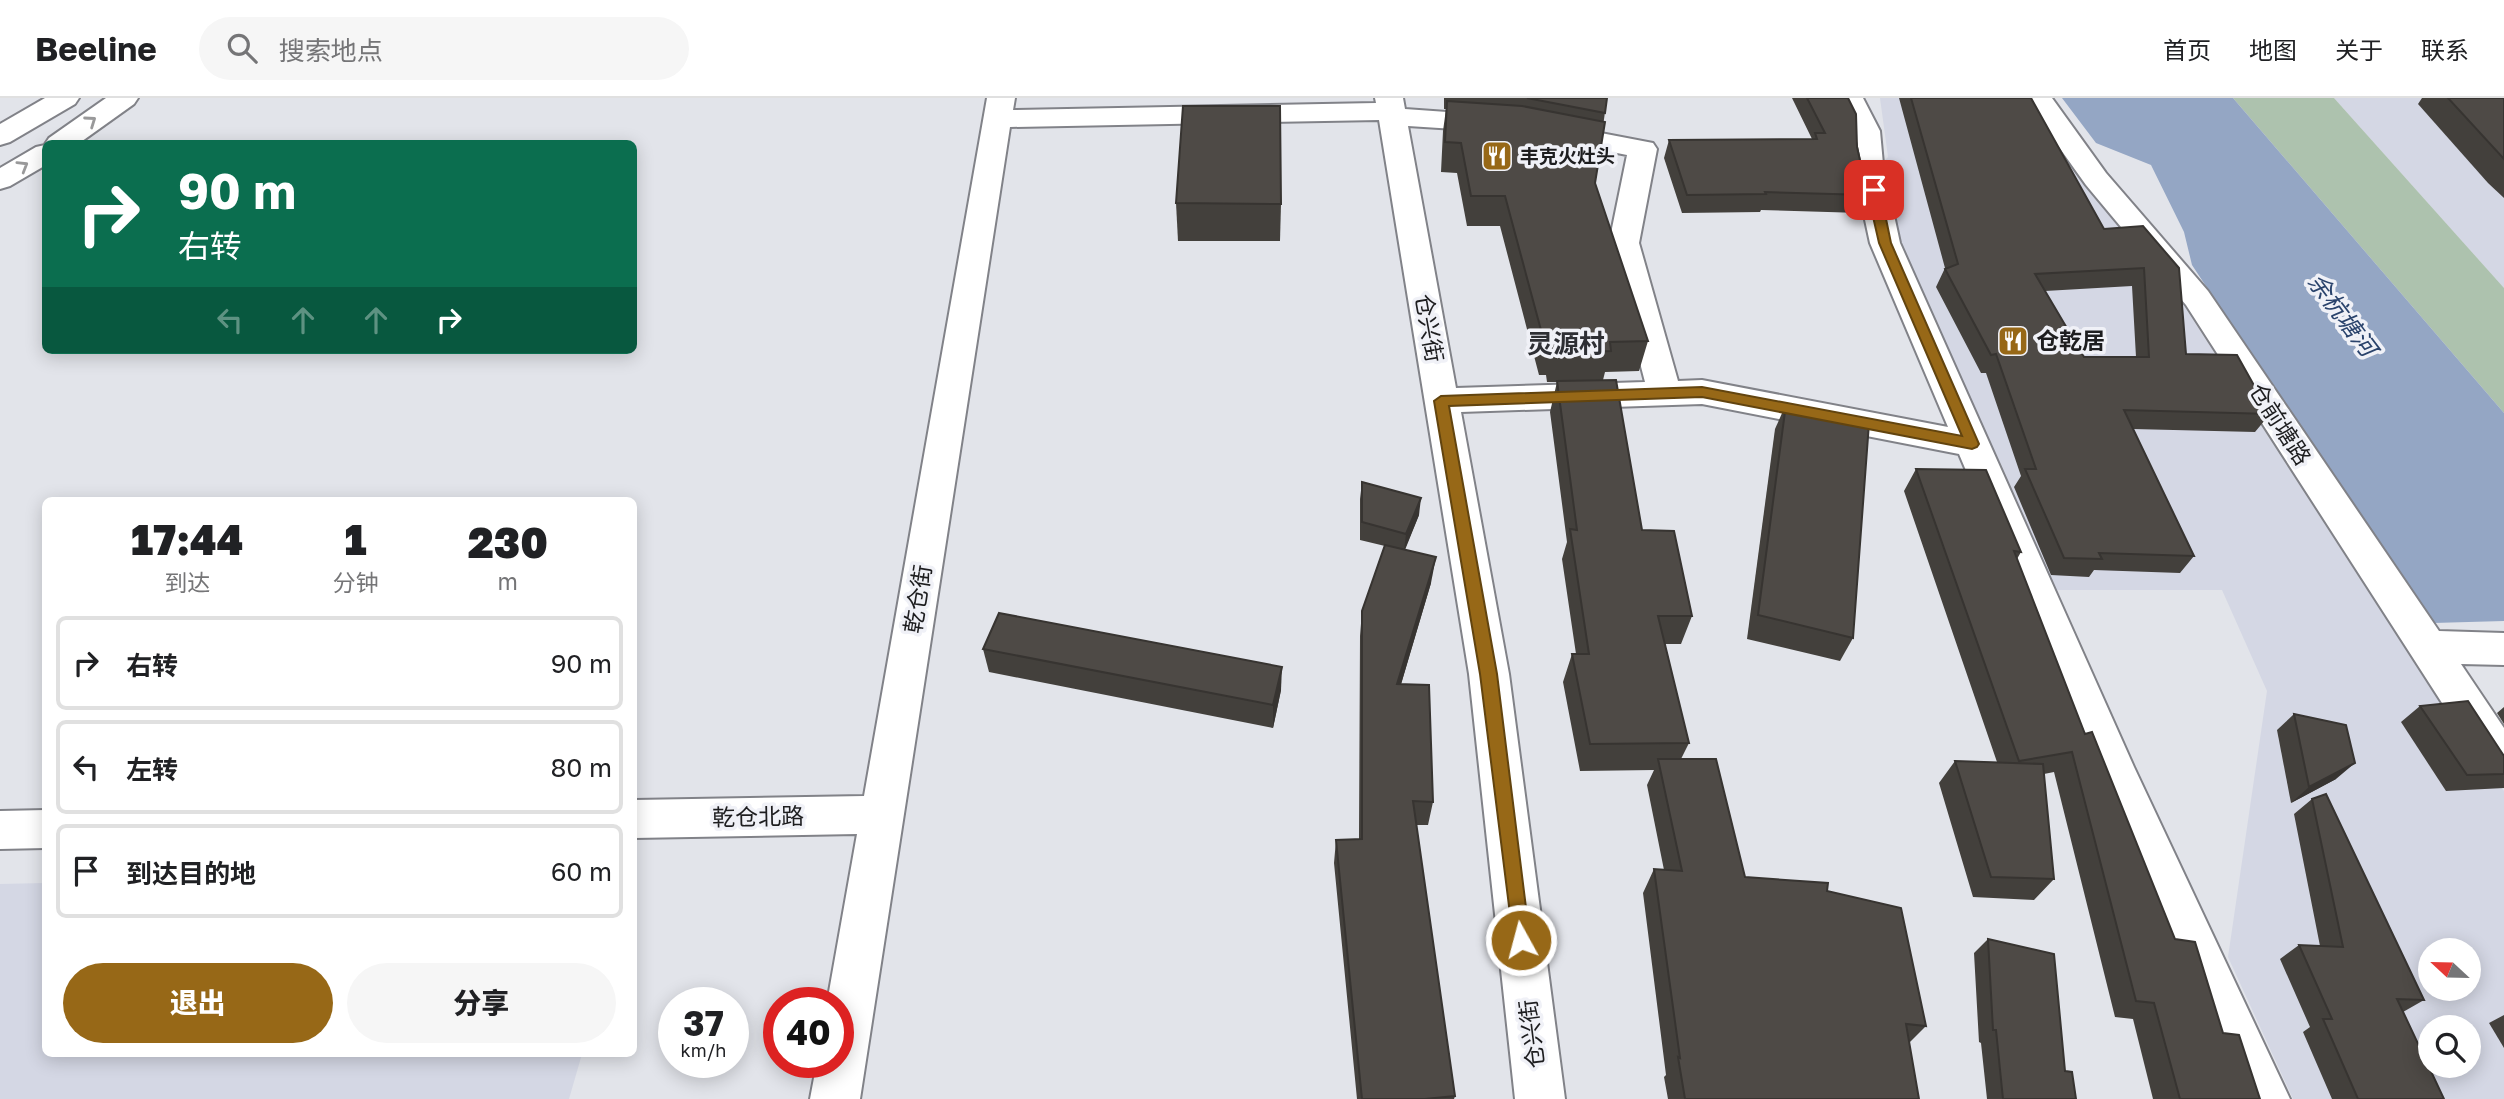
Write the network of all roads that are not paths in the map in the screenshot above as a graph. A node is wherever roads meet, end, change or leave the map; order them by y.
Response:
1 (65, 98) edge
2 (124, 98) edge
3 (1849, 98) edge
4 (2038, 98) edge
5 (999, 109) edge
6 (1390, 109) edge
7 (1516, 112) edge
8 (0, 136) edge
9 (65, 140) edge
10 (42, 155) edge
11 (0, 180) edge
12 (1665, 394) junction
13 (1441, 401) junction
14 (1972, 444) junction
15 (2443, 648) junction
16 (2504, 649) edge
17 (2504, 763) edge
18 (882, 815) junction
19 (637, 819) edge
20 (42, 829) edge
21 (0, 830) edge
22 (835, 1099) edge
23 (1540, 1099) edge
24 (2265, 1099) edge

1 - 8 street
9 -> 2 street
3 - 14 street
4 - 15 street, 仓前塘路
5 - 6 street
5 - 18 street, 乾仓街
6 - 7 street
6 - 13 street, 仓兴街
7 - 12 street
11 -> 10 street
12 - 13 street
12 - 14 street
13 - 23 street, 仓兴街
14 - 24 street
15 - 16 street
15 - 17 street, 仓前塘路
18 - 19 street, 乾仓北路
18 - 22 street, 乾仓街
20 - 21 street

